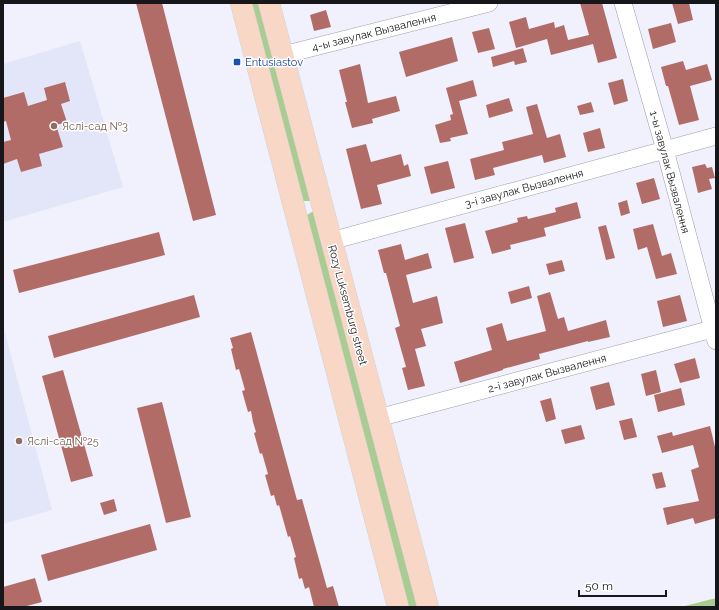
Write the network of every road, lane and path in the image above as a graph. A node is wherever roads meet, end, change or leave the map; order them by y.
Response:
1 (241, 3) edge
2 (269, 3) edge
3 (489, 3) edge
4 (623, 3) edge
5 (283, 56) junction
6 (716, 136) edge
7 (665, 150) junction
8 (332, 241) junction
9 (715, 333) edge
10 (378, 418) junction
11 (398, 607) edge
12 (428, 607) edge

1 - 11 main road
2 - 5 main road, Rozy Luksemburg street
3 - 5 street, 4-ы завулак Вызвалення
4 - 7 street, 1-ы завулак Вызвалення
5 - 8 main road, Rozy Luksemburg street
6 - 7 street, 3-і завулак Вызвалення
7 - 8 street, 3-і завулак Вызвалення
7 - 9 street, 1-ы завулак Вызвалення
8 - 10 main road, Rozy Luksemburg street
9 - 10 street, 2-і завулак Вызвалення
10 - 12 main road, Rozy Luksemburg street

